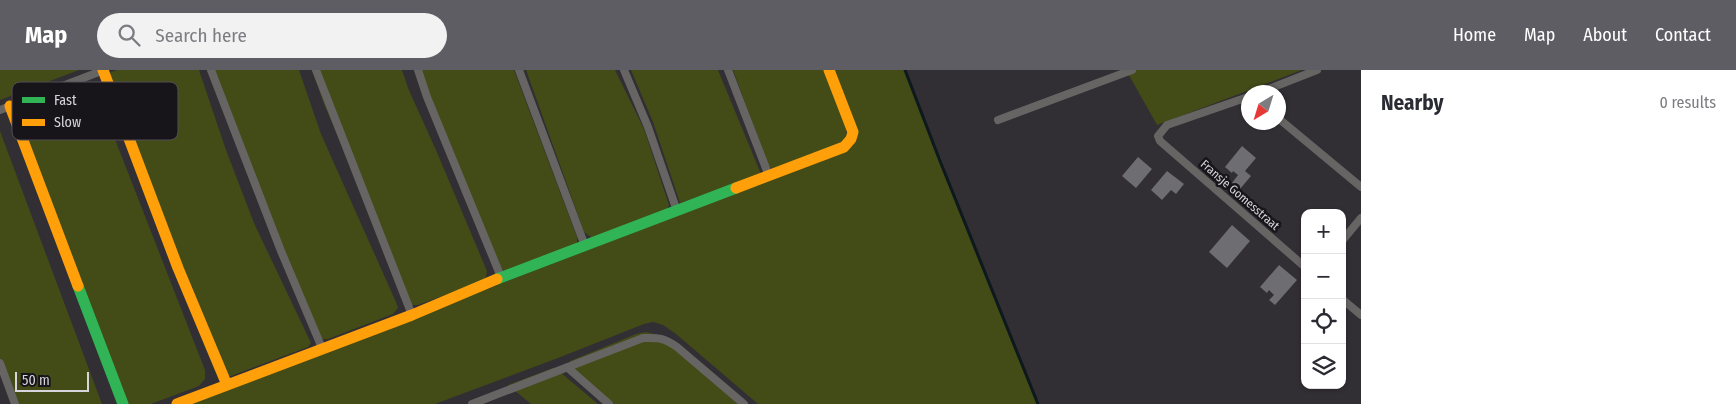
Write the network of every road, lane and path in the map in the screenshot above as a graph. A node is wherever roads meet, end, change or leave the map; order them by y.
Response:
1 (104, 70) edge
2 (211, 70) edge
3 (316, 70) edge
4 (418, 70) edge
5 (519, 70) edge
6 (624, 70) edge
7 (728, 70) edge
8 (829, 70) edge
9 (1132, 70) edge
10 (1317, 70) edge
11 (73, 82) edge
12 (108, 82) edge
13 (1279, 85) edge
14 (1241, 99) edge
15 (5, 108) edge
16 (998, 120) dead end
17 (1286, 125) edge
18 (12, 126) edge
19 (18, 140) edge
20 (130, 140) edge
21 (769, 176) junction
22 (1361, 187) edge
23 (677, 211) junction
24 (1361, 218) edge
25 (1346, 236) edge
26 (585, 246) junction
27 (1301, 263) edge
28 (501, 277) junction
29 (1346, 302) edge
30 (412, 314) junction
31 (1361, 315) edge
32 (322, 348) junction
33 (0, 363) edge
34 (568, 368) junction
35 (227, 385) junction
36 (15, 404) edge
37 (123, 404) edge
38 (177, 404) edge
39 (472, 404) edge
40 (609, 404) edge
41 (744, 404) edge

1 - 11 street
1 - 12 street
2 - 32 street
3 - 30 street
4 - 28 street
5 - 26 street
6 - 23 street
7 - 21 street
8 - 21 street
9 - 16 street
10 - 13 street
14 - 27 street, Fransje Gomesstraat
15 - 18 street
17 - 22 street
19 - 37 street
20 - 35 street
21 - 23 street
23 - 26 street
24 - 25 street
26 - 28 street
28 - 30 street
29 - 31 street
30 - 32 street
32 - 35 street
33 - 36 street
34 - 39 street
34 - 40 street
34 - 41 street
35 - 38 street

